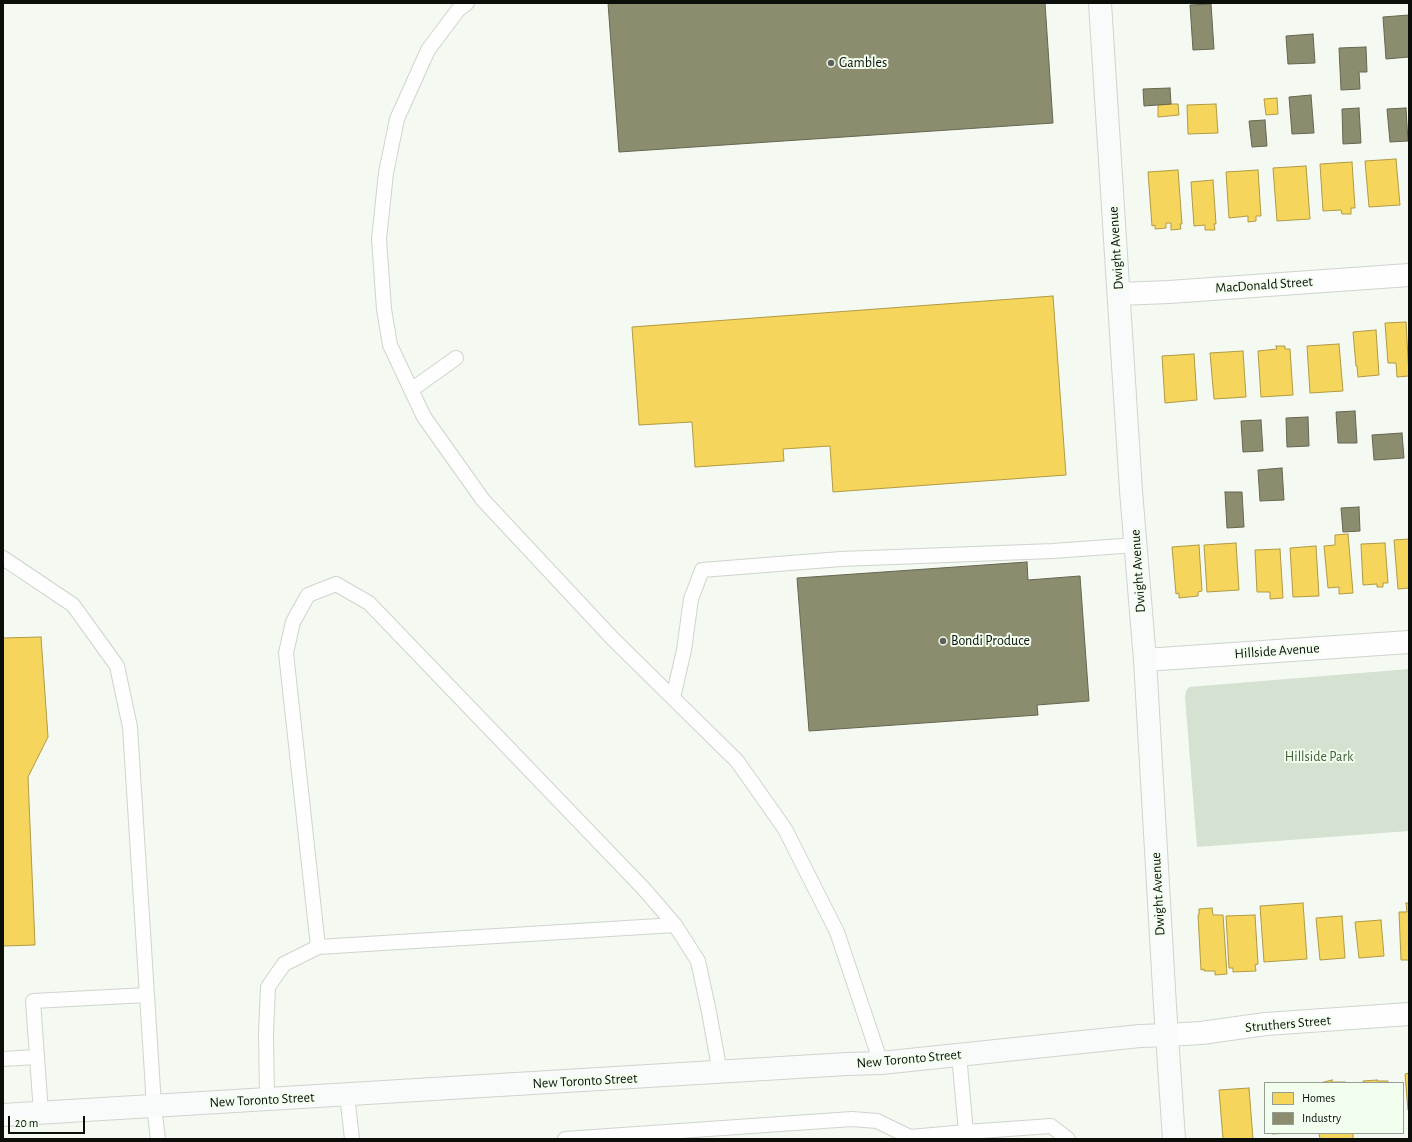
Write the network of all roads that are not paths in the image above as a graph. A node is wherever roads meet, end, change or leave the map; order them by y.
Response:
1 (467, 3) edge
2 (1100, 3) edge
3 (1409, 275) edge
4 (1119, 294) junction
5 (456, 358) dead end
6 (411, 390) junction
7 (1136, 545) junction
8 (3, 558) edge
9 (1409, 642) edge
10 (1145, 660) junction
11 (673, 698) junction
12 (675, 925) junction
13 (318, 947) junction
14 (147, 995) junction
15 (1409, 1014) edge
16 (1167, 1035) junction
17 (959, 1055) junction
18 (36, 1057) junction
19 (3, 1059) edge
20 (881, 1063) junction
21 (720, 1073) junction
22 (347, 1094) junction
23 (267, 1099) junction
24 (154, 1106) junction
25 (41, 1113) junction
26 (3, 1115) edge
27 (966, 1132) junction
28 (158, 1139) edge
29 (352, 1139) edge
30 (565, 1139) edge
31 (1068, 1139) edge
32 (1174, 1139) edge

1 - 6 lane
2 - 4 street, Dwight Avenue
3 - 4 street, MacDonald Street
4 - 7 street, Dwight Avenue
5 - 6 lane
6 - 11 lane
7 - 10 street, Dwight Avenue
7 - 11 lane
8 - 14 lane
9 - 10 street, Hillside Avenue
10 - 16 street, Dwight Avenue
11 - 20 lane
12 - 13 lane
12 - 13 lane
12 - 21 lane
13 - 23 lane
14 - 18 lane
14 - 24 lane
15 - 16 street, Struthers Street
16 - 17 street, New Toronto Street
16 - 32 street, Dwight Avenue
17 - 20 street, New Toronto Street
17 - 27 lane
18 - 19 lane
18 - 25 lane
20 - 21 street, New Toronto Street
21 - 22 street, New Toronto Street
22 - 23 street, New Toronto Street
22 - 29 lane
23 - 24 street, New Toronto Street
24 - 25 street, New Toronto Street
24 - 28 lane
25 - 26 street, New Toronto Street
27 - 30 lane
27 - 31 lane

